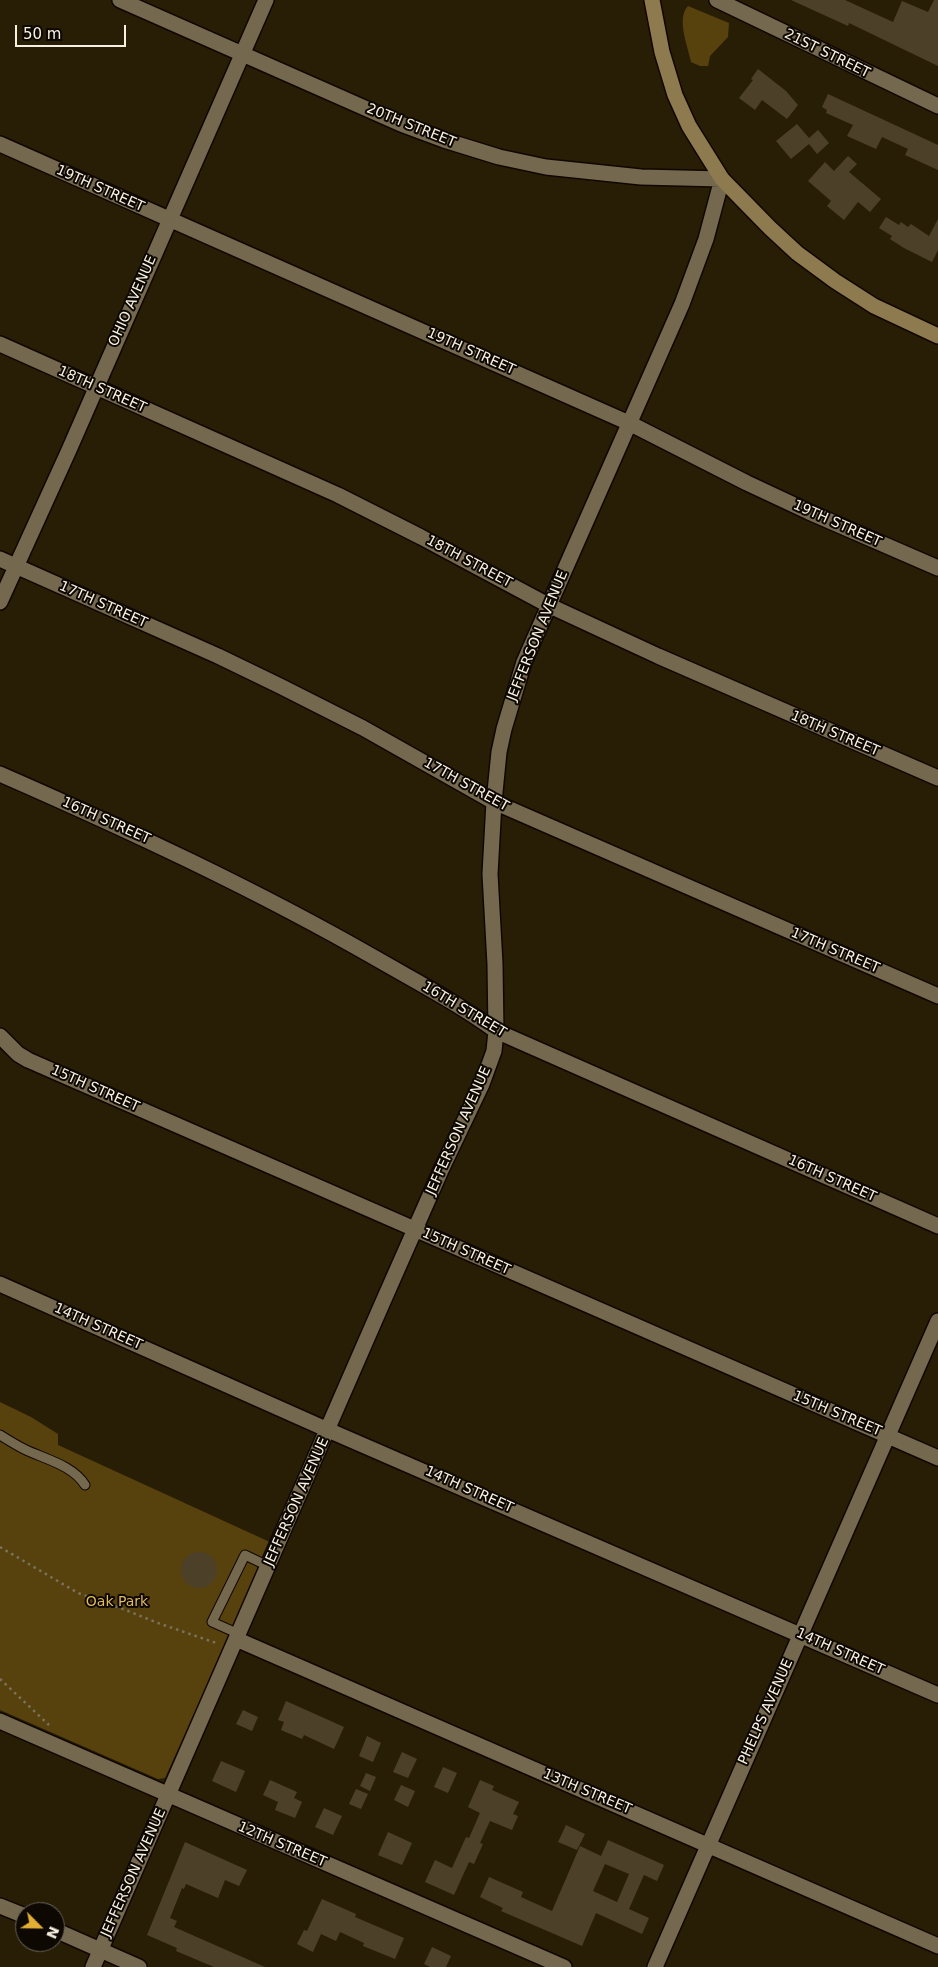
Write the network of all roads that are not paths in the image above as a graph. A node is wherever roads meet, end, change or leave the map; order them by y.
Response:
1 (120, 0) edge
2 (266, 0) edge
3 (652, 0) edge
4 (717, 0) edge
5 (242, 54) junction
6 (938, 106) edge
7 (0, 144) edge
8 (722, 179) junction
9 (169, 220) junction
10 (938, 336) edge
11 (0, 344) edge
12 (95, 386) junction
13 (629, 423) junction
14 (0, 559) edge
15 (15, 566) junction
16 (938, 568) edge
17 (0, 602) edge
18 (548, 605) junction
19 (0, 774) edge
20 (938, 778) edge
21 (494, 802) junction
22 (938, 996) edge
23 (496, 1031) junction
24 (0, 1036) edge
25 (938, 1226) edge
26 (415, 1229) junction
27 (0, 1284) edge
28 (938, 1321) edge
29 (328, 1430) junction
30 (0, 1435) edge
31 (887, 1436) junction
32 (938, 1458) edge
33 (85, 1485) dead end
34 (268, 1566) junction
35 (801, 1634) junction
36 (236, 1641) junction
37 (938, 1695) edge
38 (0, 1721) edge
39 (168, 1795) junction
40 (708, 1846) junction
41 (0, 1906) edge
42 (15, 1912) edge
43 (65, 1934) edge
44 (938, 1946) edge
45 (100, 1950) junction
46 (93, 1967) edge
47 (139, 1967) edge
48 (564, 1967) edge
49 (655, 1967) edge

1 - 5 street, 20TH STREET
2 - 5 street, OHIO AVENUE
3 - 8 street
4 - 6 street, 21ST STREET
5 - 8 street, 20TH STREET
5 - 9 street, OHIO AVENUE
7 - 9 street, 19TH STREET
8 - 10 street
8 - 13 street, JEFFERSON AVENUE
9 - 12 street, OHIO AVENUE
9 - 13 street, 19TH STREET
11 - 12 street, 18TH STREET
12 - 15 street, OHIO AVENUE
12 - 18 street, 18TH STREET
13 - 16 street, 19TH STREET
13 - 18 street, JEFFERSON AVENUE
14 - 15 street, 17TH STREET
15 - 17 street, OHIO AVENUE
15 - 21 street, 17TH STREET
18 - 20 street, 18TH STREET
18 - 21 street, JEFFERSON AVENUE
19 - 23 street, 16TH STREET
21 - 22 street, 17TH STREET
21 - 23 street, JEFFERSON AVENUE
23 - 25 street, 16TH STREET
23 - 26 street, JEFFERSON AVENUE
24 - 26 street, 15TH STREET
26 - 29 street, JEFFERSON AVENUE
26 - 31 street, 15TH STREET
27 - 29 street, 14TH STREET
28 - 31 street, PHELPS AVENUE
29 - 34 street, JEFFERSON AVENUE
29 - 35 street, 14TH STREET
30 - 33 lane
31 - 32 street, 15TH STREET
31 - 35 street, PHELPS AVENUE
34 - 36 street, JEFFERSON AVENUE
34 - 36 lane
35 - 37 street, 14TH STREET
35 - 40 street, PHELPS AVENUE
36 - 39 street, JEFFERSON AVENUE
36 - 40 street, 13TH STREET
38 - 39 street, 12TH STREET
39 - 45 street, JEFFERSON AVENUE
39 - 48 street, 12TH STREET
40 - 44 street, 13TH STREET
40 - 49 street, PHELPS AVENUE
41 - 42 street
43 - 45 street
45 - 46 street, JEFFERSON AVENUE
45 - 47 street

